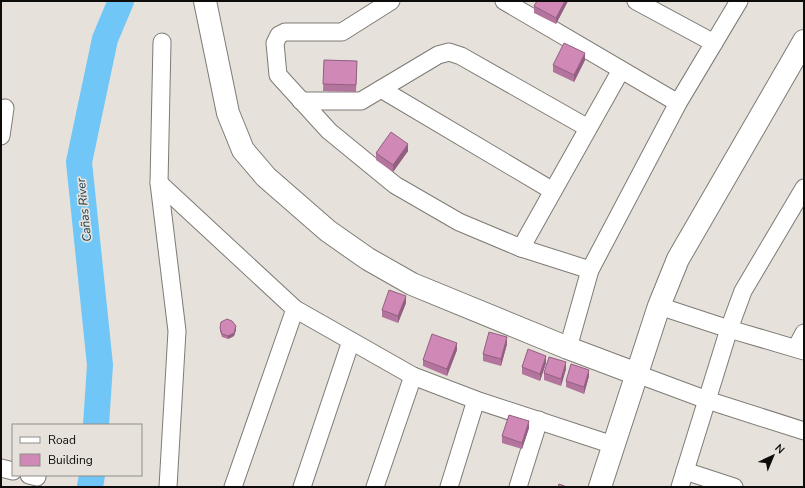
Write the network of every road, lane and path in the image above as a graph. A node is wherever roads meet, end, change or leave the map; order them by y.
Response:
1 (205, 1) edge
2 (391, 1) edge
3 (504, 1) edge
4 (636, 1) edge
5 (739, 1) edge
6 (804, 41) edge
7 (162, 42) dead end
8 (714, 43) junction
9 (621, 70) junction
10 (381, 89) junction
11 (301, 101) junction
12 (678, 103) junction
13 (5, 108) dead end
14 (588, 128) junction
15 (1, 136) edge
16 (159, 183) junction
17 (804, 188) edge
18 (553, 190) junction
19 (521, 248) junction
20 (590, 270) junction
21 (660, 306) junction
22 (295, 309) junction
23 (729, 329) junction
24 (804, 333) edge
25 (351, 341) junction
26 (568, 348) junction
27 (800, 349) edge
28 (637, 374) junction
29 (413, 376) junction
30 (476, 400) junction
31 (707, 400) junction
32 (539, 420) junction
33 (804, 431) edge
34 (613, 445) junction
35 (1, 468) edge
36 (12, 471) edge
37 (686, 471) junction
38 (168, 487) edge
39 (233, 487) edge
40 (302, 487) edge
41 (376, 487) edge
42 (448, 487) edge
43 (518, 487) edge
44 (600, 487) edge
45 (680, 487) edge
46 (734, 487) edge

1 - 26 street
2 - 11 street
3 - 9 street
4 - 8 street
5 - 8 street
6 - 21 street
7 - 16 street
8 - 12 street
9 - 12 street
9 - 14 street
10 - 11 street
10 - 14 street
10 - 18 street
11 - 19 street
12 - 20 street
13 - 15 street
14 - 18 street
16 - 22 street
16 - 38 street
17 - 23 street
18 - 19 street
19 - 20 street
20 - 26 street
21 - 23 street
21 - 28 street
22 - 25 street
22 - 39 street
23 - 27 street
23 - 31 street
24 - 27 street
25 - 29 street
25 - 40 street
26 - 28 street
28 - 31 street
28 - 34 street
29 - 30 street
29 - 41 street
30 - 32 street
30 - 42 street
31 - 33 street
31 - 37 street
32 - 34 street
32 - 43 street
34 - 44 street
35 - 36 street
37 - 45 street
37 - 46 street

